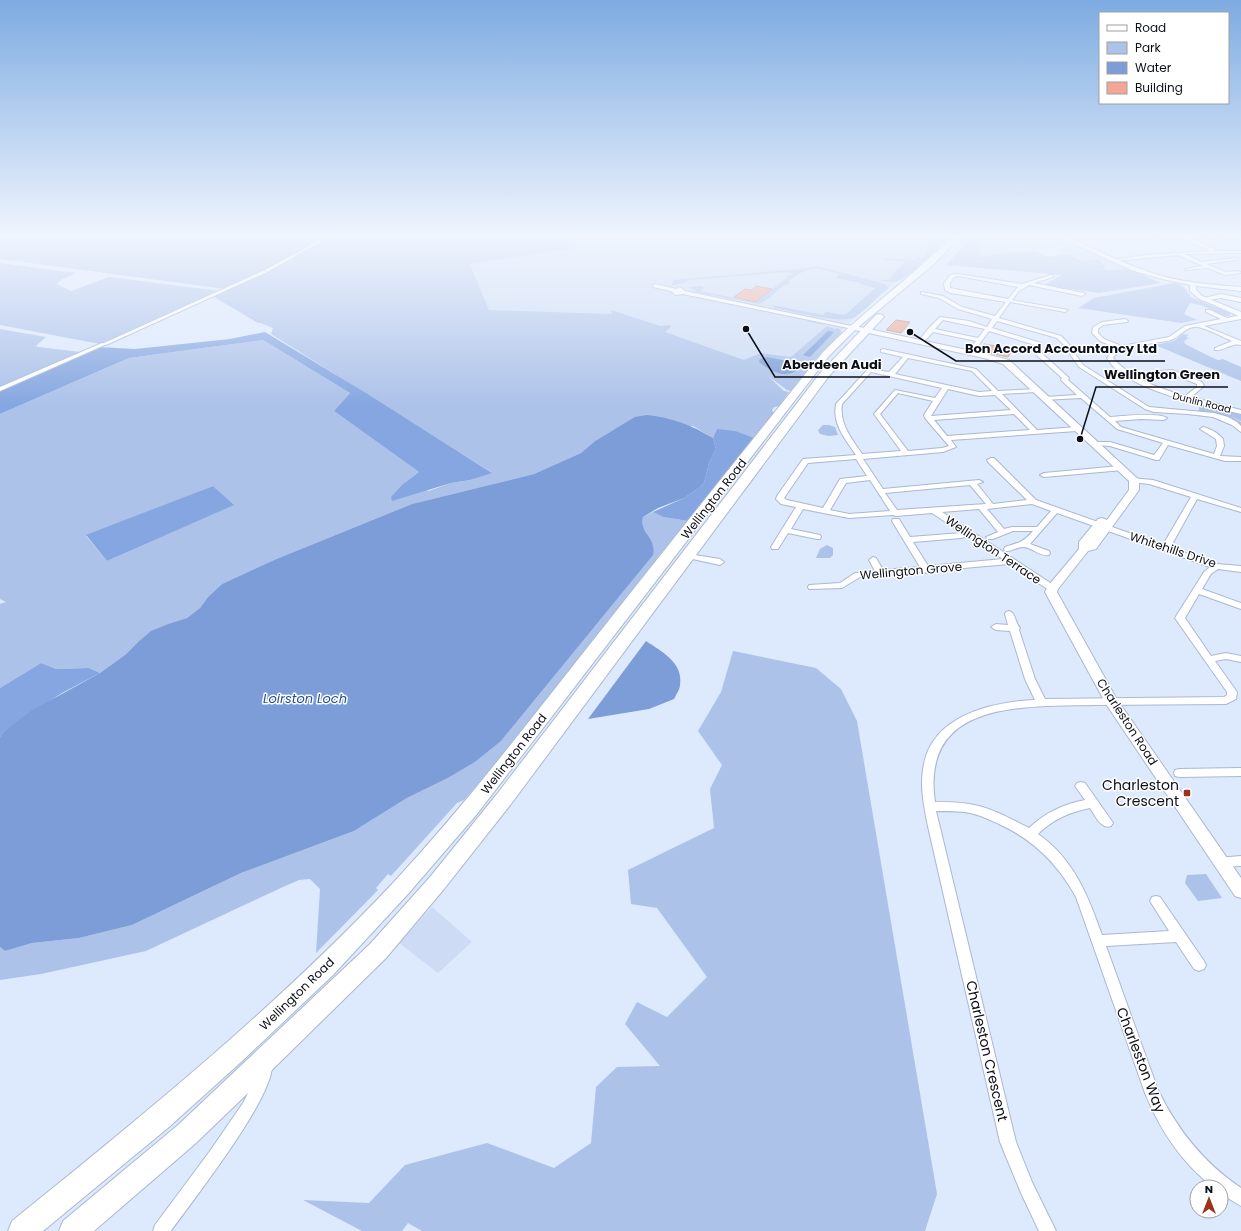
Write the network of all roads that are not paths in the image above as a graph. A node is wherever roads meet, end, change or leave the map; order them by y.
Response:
1 (222, 291) edge
2 (674, 291) edge
3 (899, 291) edge
4 (909, 291) edge
5 (954, 291) edge
6 (1016, 291) edge
7 (1066, 291) edge
8 (1194, 291) edge
9 (923, 293) dead end
10 (1082, 294) dead end
11 (1203, 299) junction
12 (1009, 300) junction
13 (1241, 300) edge
14 (1065, 310) dead end
15 (1208, 311) dead end
16 (1241, 316) edge
17 (995, 318) junction
18 (1106, 318) dead end
19 (1227, 320) junction
20 (1125, 321) dead end
21 (827, 322) junction
22 (1114, 322) junction
23 (1198, 324) junction
24 (861, 326) junction
25 (988, 328) junction
26 (930, 330) junction
27 (978, 340) junction
28 (920, 342) junction
29 (1213, 342) dead end
30 (1238, 343) edge
31 (104, 344) joint
32 (1224, 346) junction
33 (1121, 348) junction
34 (1216, 349) dead end
35 (883, 350) dead end
36 (84, 352) junction
37 (970, 353) junction
38 (95, 355) dead end
39 (908, 356) junction
40 (941, 363) junction
41 (937, 368) dead end
42 (1162, 372) dead end
43 (890, 375) junction
44 (945, 388) junction
45 (0, 389) edge
46 (1036, 390) junction
47 (997, 393) junction
48 (1083, 396) junction
49 (1187, 398) junction
50 (1045, 399) junction
51 (937, 400) junction
52 (1017, 412) junction
53 (1241, 412) edge
54 (928, 418) junction
55 (1164, 418) dead end
56 (1108, 419) junction
57 (1077, 429) junction
58 (1202, 429) dead end
59 (1241, 430) edge
60 (1036, 432) junction
61 (945, 438) junction
62 (1167, 442) junction
63 (1094, 444) junction
64 (906, 453) junction
65 (860, 456) junction
66 (1216, 457) junction
67 (1241, 459) edge
68 (991, 460) dead end
69 (1120, 468) junction
70 (1044, 475) dead end
71 (872, 478) junction
72 (1134, 482) junction
73 (880, 491) junction
74 (1195, 496) junction
75 (1033, 502) junction
76 (801, 506) junction
77 (991, 506) junction
78 (982, 507) junction
79 (1241, 510) edge
80 (935, 511) junction
81 (1055, 511) junction
82 (825, 512) junction
83 (896, 517) junction
84 (1102, 527) junction
85 (1039, 529) junction
86 (785, 530) junction
87 (968, 533) junction
88 (1003, 533) junction
89 (817, 537) dead end
90 (990, 537) dead end
91 (908, 540) junction
92 (1024, 544) junction
93 (775, 547) dead end
94 (1166, 548) junction
95 (1008, 549) dead end
96 (1046, 553) dead end
97 (688, 556) junction
98 (873, 560) dead end
99 (1012, 561) junction
100 (720, 562) dead end
101 (1216, 566) junction
102 (1241, 568) edge
103 (926, 570) junction
104 (880, 573) junction
105 (812, 587) dead end
106 (1052, 588) junction
107 (1197, 590) junction
108 (1241, 606) edge
109 (1010, 614) dead end
110 (996, 627) dead end
111 (1015, 628) junction
112 (1241, 659) edge
113 (1210, 660) junction
114 (1237, 699) edge
115 (1111, 701) junction
116 (1042, 703) junction
117 (1241, 772) edge
118 (1179, 773) dead end
119 (1081, 786) dead end
120 (1091, 802) junction
121 (931, 806) junction
122 (1107, 823) dead end
123 (1031, 834) junction
124 (1241, 861) edge
125 (1221, 862) junction
126 (1241, 891) edge
127 (1156, 901) dead end
128 (1180, 936) junction
129 (1099, 941) junction
130 (1200, 965) dead end
131 (267, 1059) junction
132 (1241, 1198) edge
133 (22, 1231) edge
134 (73, 1231) edge
135 (161, 1231) edge
136 (1048, 1231) edge

1 - 31 street
2 - 21 street
3 - 24 main road, Wellington Road
4 - 24 main road, Wellington Road
5 - 12 street
6 - 12 street
7 - 10 street
8 - 11 street
9 - 17 street
11 - 13 street
11 - 16 street
12 - 14 street
12 - 17 street
15 - 19 street
16 - 19 street
17 - 25 street
17 - 59 street
18 - 22 street
19 - 23 street
20 - 22 street
21 - 24 street
21 - 24 street
22 - 33 street
23 - 30 street
23 - 33 street
24 - 28 street
24 - 97 main road, Wellington Road
24 - 133 main road, Wellington Road
25 - 26 street
25 - 27 street
25 - 48 street
26 - 27 street
26 - 28 street
27 - 37 street
28 - 37 street
29 - 32 street
30 - 32 street
31 - 36 street
32 - 34 street
33 - 49 street, Dunlin Road
35 - 39 street
36 - 38 street
36 - 45 street
37 - 46 street
39 - 40 street
39 - 43 street
40 - 41 street
40 - 47 street
42 - 49 street
43 - 44 street
43 - 65 street
44 - 47 street
44 - 51 street
46 - 47 street
46 - 50 street
47 - 52 street
48 - 50 street
48 - 56 street
49 - 53 street, Dunlin Road
50 - 57 street
51 - 54 street
51 - 64 street
52 - 54 street
52 - 60 street
54 - 61 street
55 - 56 street
56 - 62 street
57 - 60 street
57 - 63 street
58 - 66 street
60 - 61 street
61 - 64 street
62 - 63 street
62 - 66 street
63 - 69 street
64 - 65 street
65 - 71 street
65 - 76 street, Wellington Terrace
66 - 67 street
68 - 75 street
69 - 70 street
69 - 72 street
71 - 73 street
71 - 82 street
72 - 74 street
72 - 84 street
73 - 77 street
73 - 83 street
74 - 79 street
74 - 94 street
75 - 77 street, Wellington Terrace
75 - 81 street, Whitehills Drive
76 - 82 street, Wellington Terrace
76 - 86 street
77 - 78 street, Wellington Terrace
78 - 80 street, Wellington Terrace
78 - 88 street
80 - 83 street, Wellington Terrace
80 - 87 street, Wellington Terrace
81 - 84 street, Whitehills Drive
81 - 85 street
82 - 83 street, Wellington Terrace
83 - 91 street
84 - 94 street, Whitehills Drive
84 - 106 street
85 - 88 street
85 - 92 street
86 - 89 street
86 - 93 street
87 - 91 street
87 - 99 street, Wellington Terrace
88 - 90 street
91 - 103 street
92 - 95 street
92 - 96 street
94 - 101 street, Whitehills Drive
97 - 100 street
97 - 131 main road, Wellington Road
98 - 104 street
99 - 103 street, Wellington Grove
99 - 106 street, Wellington Terrace
101 - 102 street, Whitehills Drive
101 - 107 street
103 - 104 street, Wellington Grove
104 - 105 street, Wellington Grove
106 - 115 street, Charleston Road
107 - 108 street
107 - 113 street
109 - 111 street
110 - 111 street
111 - 116 street
112 - 113 street
113 - 114 street
114 - 115 street, Charleston Crescent
115 - 116 street, Charleston Crescent
115 - 125 street, Charleston Road
116 - 121 street, Charleston Crescent
117 - 118 street
119 - 120 street
120 - 122 street
120 - 123 street
121 - 123 street, Charleston Way
121 - 136 street, Charleston Crescent
123 - 129 street, Charleston Way
124 - 125 street
125 - 126 street, Charleston Road
127 - 128 street
128 - 129 street
128 - 130 street
129 - 132 street, Charleston Way
131 - 134 main road, Wellington Road
131 - 135 street

